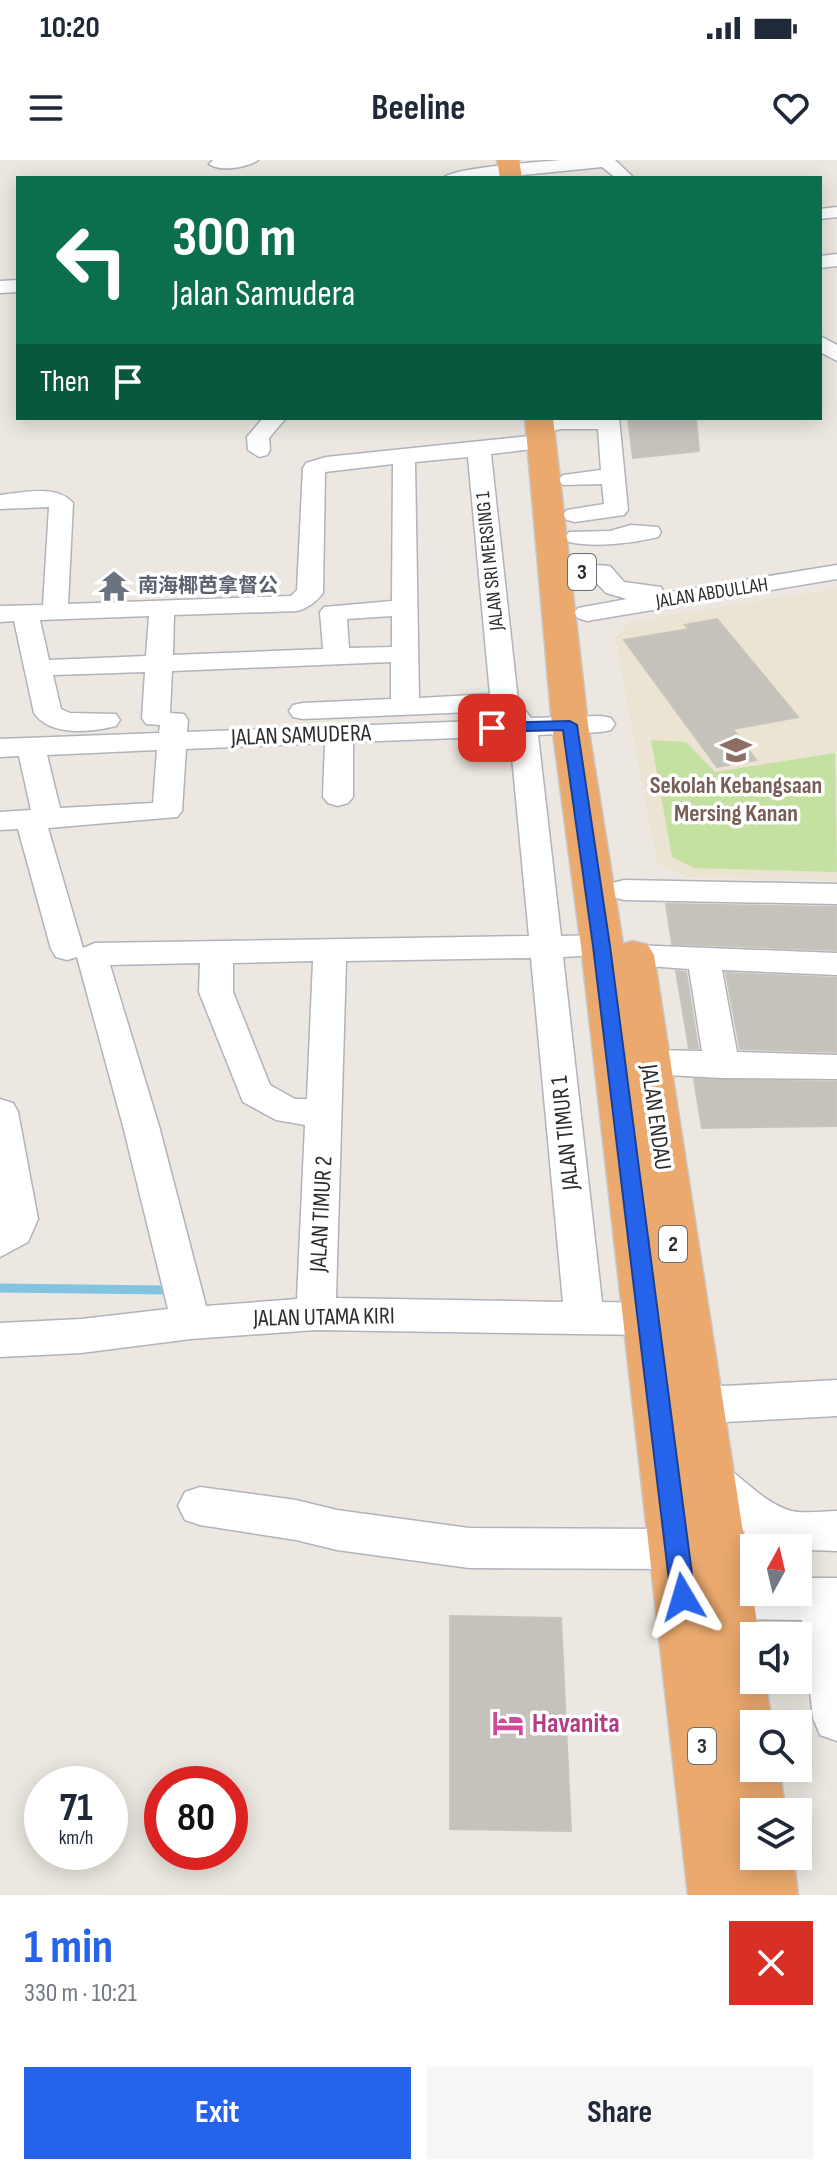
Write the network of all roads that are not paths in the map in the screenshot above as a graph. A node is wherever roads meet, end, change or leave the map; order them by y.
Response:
1 (250, 160) edge
2 (616, 160) edge
3 (217, 164) dead end
4 (557, 168) edge
5 (509, 169) edge
6 (464, 176) edge
7 (623, 176) edge
8 (634, 176) edge
9 (273, 420) edge
10 (608, 420) edge
11 (547, 425) edge
12 (479, 449) junction
13 (259, 450) dead end
14 (404, 456) junction
15 (613, 476) junction
16 (571, 480) junction
17 (0, 502) edge
18 (583, 530) junction
19 (649, 532) dead end
20 (591, 571) junction
21 (837, 572) edge
22 (698, 574) dead end
23 (303, 601) junction
24 (162, 607) junction
25 (403, 608) junction
26 (55, 611) junction
27 (333, 612) junction
28 (13, 613) edge
29 (587, 613) junction
30 (404, 654) junction
31 (337, 657) junction
32 (159, 663) junction
33 (38, 668) junction
34 (504, 702) junction
35 (405, 707) junction
36 (585, 724) junction
37 (167, 725) junction
38 (523, 727) junction
39 (339, 733) junction
40 (31, 745) junction
41 (0, 746) edge
42 (338, 797) dead end
43 (40, 820) junction
44 (0, 821) edge
45 (624, 890) junction
46 (837, 894) edge
47 (547, 949) junction
48 (330, 950) junction
49 (617, 951) junction
50 (81, 952) junction
51 (217, 953) junction
52 (704, 961) junction
53 (837, 964) edge
54 (648, 1062) junction
55 (722, 1066) junction
56 (837, 1067) edge
57 (0, 1112) edge
58 (325, 1114) junction
59 (3, 1148) edge
60 (2, 1242) edge
61 (316, 1314) junction
62 (584, 1317) junction
63 (648, 1319) junction
64 (191, 1323) junction
65 (0, 1340) edge
66 (837, 1398) edge
67 (695, 1400) junction
68 (706, 1475) junction
69 (200, 1506) dead end
70 (837, 1531) edge
71 (729, 1564) edge
72 (829, 1599) edge
73 (837, 1718) edge
74 (752, 1798) edge
75 (762, 1870) edge
76 (721, 1895) edge
77 (765, 1895) edge

1 - 3 street
2 - 8 street
4 - 5 street
4 - 7 street
5 - 6 street
9 - 13 street
10 - 11 street
10 - 15 street
11 - 12 street
11 - 16 highway, JALAN ENDAU / 3
11 - 36 highway, JALAN ENDAU / 3
12 - 14 street
12 - 34 street, JALAN SRI MERSING 1
14 - 23 street
14 - 25 street
15 - 16 street
15 - 18 street
16 - 18 highway, JALAN ENDAU / 3
17 - 26 street
18 - 19 street
18 - 20 highway, JALAN ENDAU / 3
20 - 22 street
20 - 29 highway, JALAN ENDAU / 3
21 - 29 street, JALAN ABDULLAH
23 - 24 street
23 - 27 street
24 - 26 street
24 - 32 street
25 - 27 street
25 - 30 street
26 - 28 street
27 - 31 street
28 - 33 street
29 - 36 highway, JALAN ENDAU / 3
30 - 31 street
30 - 35 street
31 - 32 street
32 - 33 street
32 - 37 street
33 - 37 street
34 - 35 street
34 - 38 street
35 - 37 street
36 - 38 street, JALAN SAMUDERA
36 - 45 highway, JALAN ENDAU / 3
36 - 49 highway, JALAN ENDAU / 3
37 - 39 street, JALAN SAMUDERA
37 - 40 street, JALAN SAMUDERA
37 - 43 street
38 - 39 street, JALAN SAMUDERA
38 - 47 street, JALAN TIMUR 1
39 - 42 street
40 - 41 street, JALAN SAMUDERA
40 - 43 street
43 - 44 street
43 - 50 street
45 - 46 street
45 - 49 highway, JALAN ENDAU / 2
47 - 48 street
47 - 49 street
47 - 62 street, JALAN TIMUR 1
48 - 51 street
48 - 58 street, JALAN TIMUR 2
49 - 52 street
49 - 54 highway, JALAN ENDAU / 2
49 - 63 highway, JALAN ENDAU / 3
50 - 51 street
50 - 64 street
51 - 58 street
52 - 53 street
52 - 55 street
54 - 55 street
54 - 67 highway, JALAN ENDAU / 2
55 - 56 street
57 - 59 street
58 - 61 street, JALAN TIMUR 2
59 - 60 street
61 - 62 street, JALAN UTAMA KIRI
61 - 64 street, JALAN UTAMA KIRI
62 - 63 street, JALAN UTAMA KIRI
63 - 71 highway, JALAN ENDAU / 3
64 - 65 street, JALAN UTAMA KIRI
66 - 67 street
67 - 68 highway, JALAN ENDAU / 2
68 - 71 highway, JALAN ENDAU / 2
68 - 71 street
69 - 71 street
70 - 71 street
71 - 72 street
71 - 74 highway, JALAN ENDAU / 2
71 - 76 highway, JALAN ENDAU / 3
72 - 73 street
75 - 77 highway

